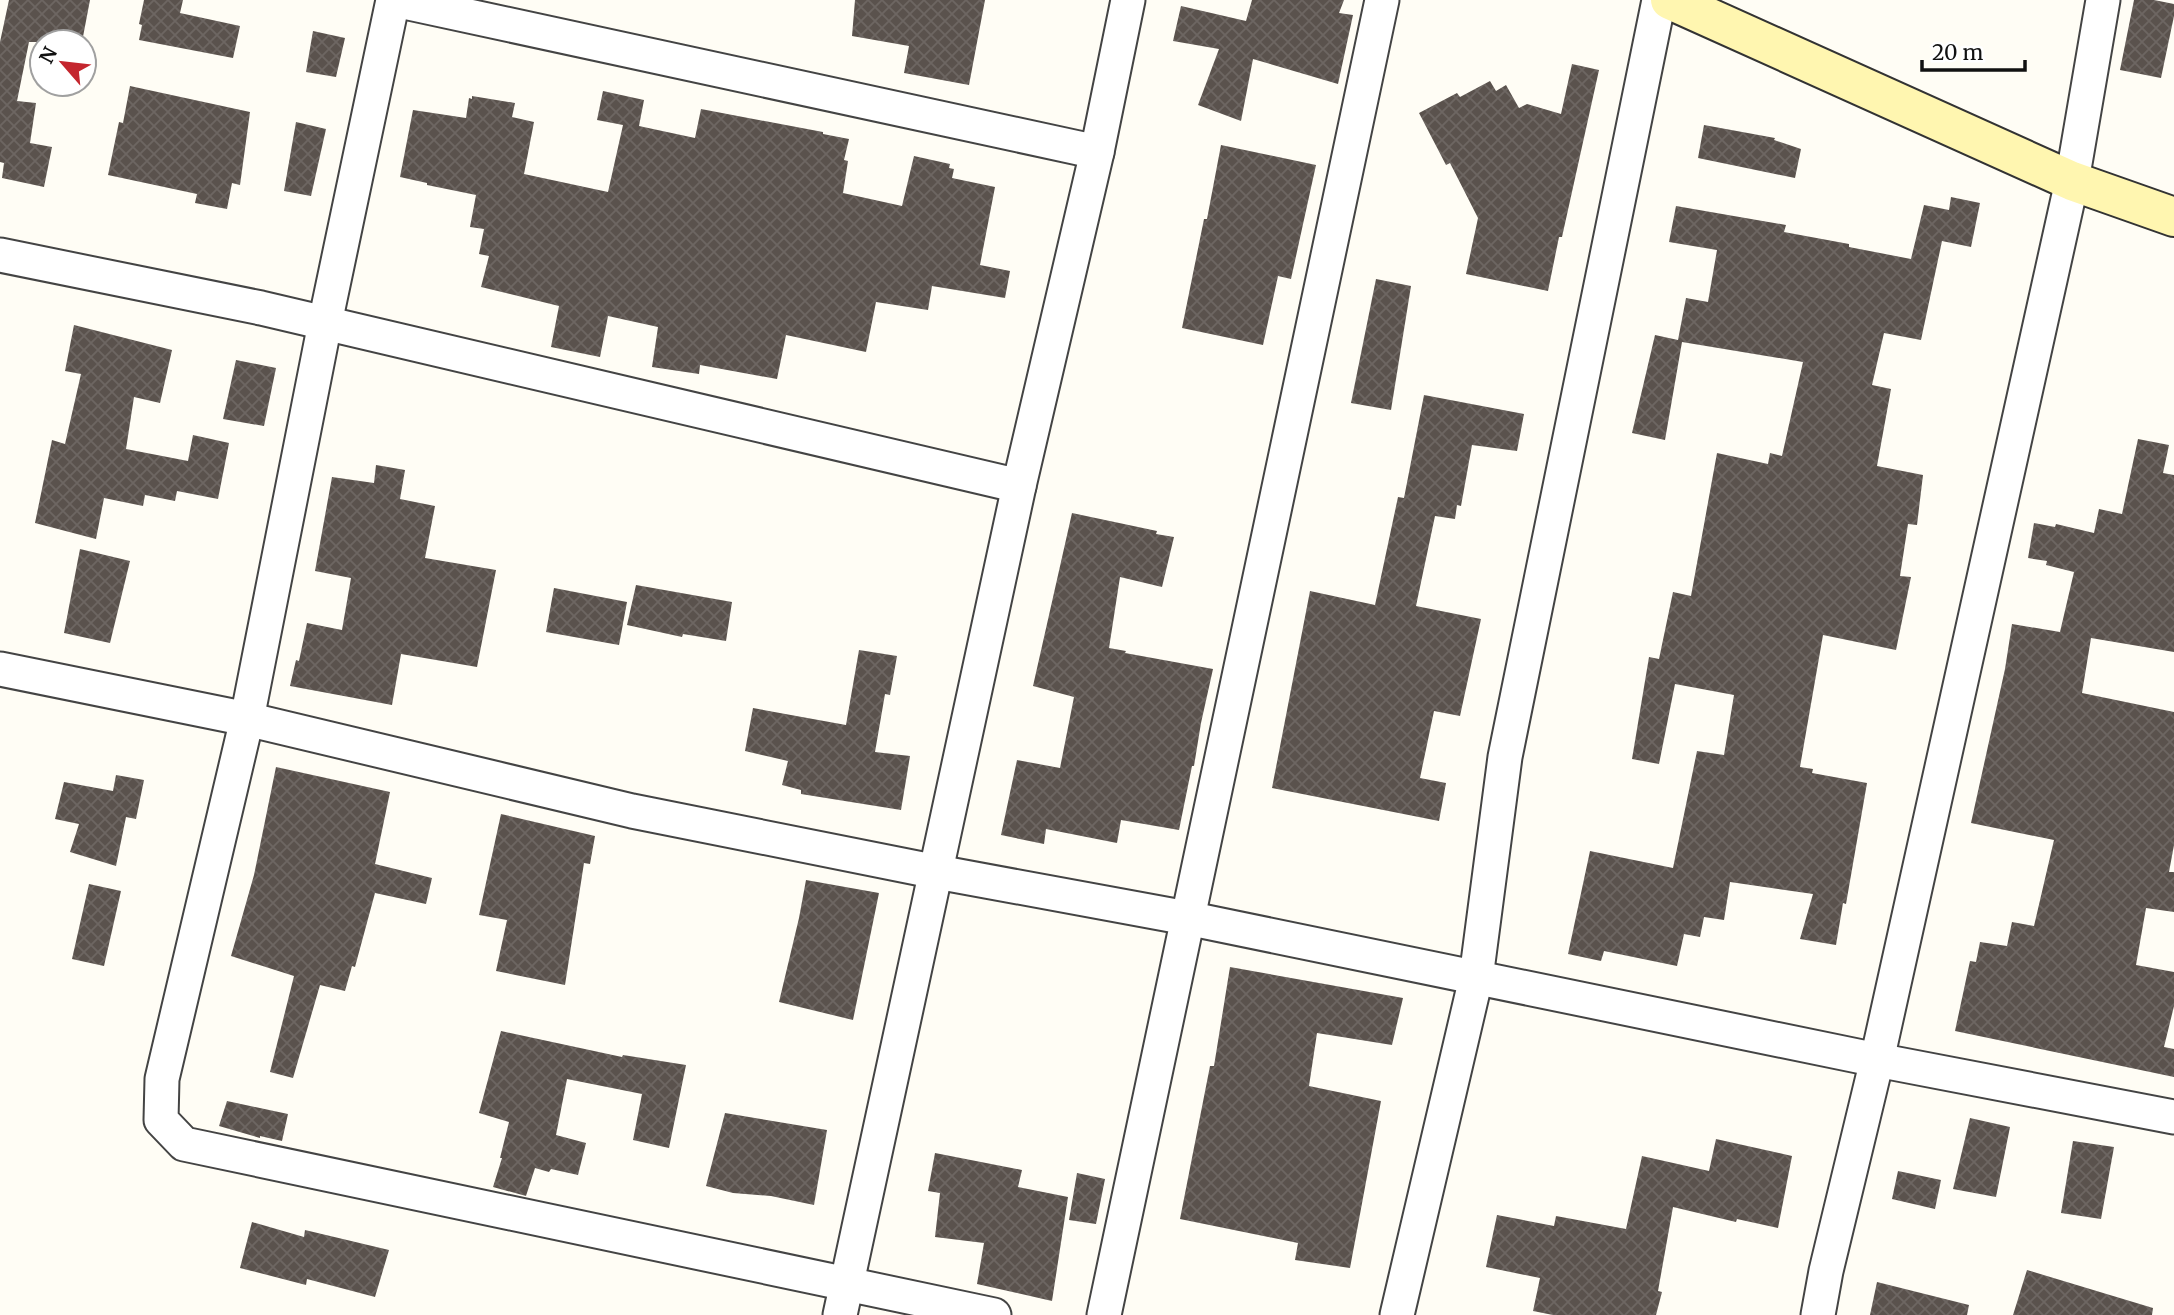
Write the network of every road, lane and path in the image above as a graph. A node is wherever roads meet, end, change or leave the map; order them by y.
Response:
1 (394, 0) edge
2 (1128, 0) edge
3 (1382, 0) edge
4 (1659, 0) edge
5 (1671, 0) edge
6 (2103, 0) edge
7 (1097, 152) junction
8 (2072, 181) junction
9 (2174, 217) edge
10 (0, 255) edge
11 (325, 323) junction
12 (1019, 486) junction
13 (0, 669) edge
14 (247, 719) junction
15 (937, 872) junction
16 (1187, 918) junction
17 (1476, 978) junction
18 (1877, 1060) junction
19 (2174, 1117) edge
20 (843, 1300) edge
21 (993, 1315) edge
22 (1104, 1315) edge
23 (1397, 1315) edge
24 (1818, 1315) edge

1 - 7 street
1 - 11 street
2 - 7 street
3 - 16 street
4 - 17 street
5 - 8 street
6 - 8 street
7 - 12 street
8 - 9 street
8 - 18 street
10 - 11 street
11 - 12 street
11 - 14 street
12 - 15 street
13 - 14 street
14 - 15 street
14 - 20 street
15 - 16 street
15 - 20 street
16 - 17 street
16 - 22 street
17 - 18 street
17 - 23 street
18 - 19 street
18 - 24 street
20 - 21 street

